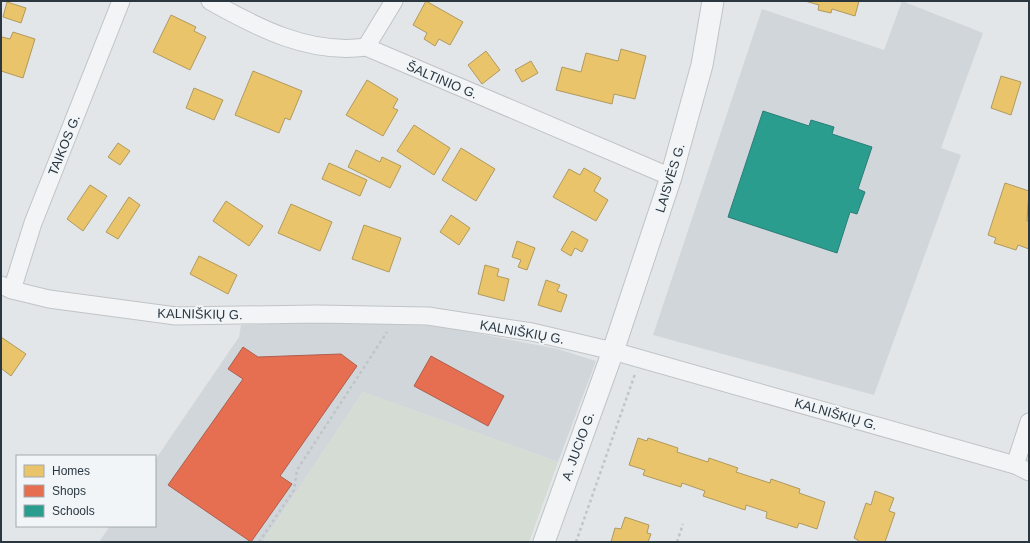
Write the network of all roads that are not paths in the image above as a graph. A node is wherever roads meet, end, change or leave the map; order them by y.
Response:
1 (121, 1) edge
2 (210, 1) edge
3 (394, 1) edge
4 (713, 1) edge
5 (366, 48) junction
6 (671, 177) junction
7 (5, 291) edge
8 (613, 351) junction
9 (1029, 422) edge
10 (1022, 469) edge
11 (544, 542) edge

1 - 7 street, TAIKOS G.
2 - 5 street, ŠALTINIO G.
3 - 5 street
4 - 6 street, LAISVĖS G.
5 - 6 street, ŠALTINIO G.
6 - 8 street, LAISVĖS G.
7 - 8 street, KALNIŠKIŲ G.
8 - 10 street, KALNIŠKIŲ G.
8 - 11 street, A. JUCIO G.
9 - 10 street

